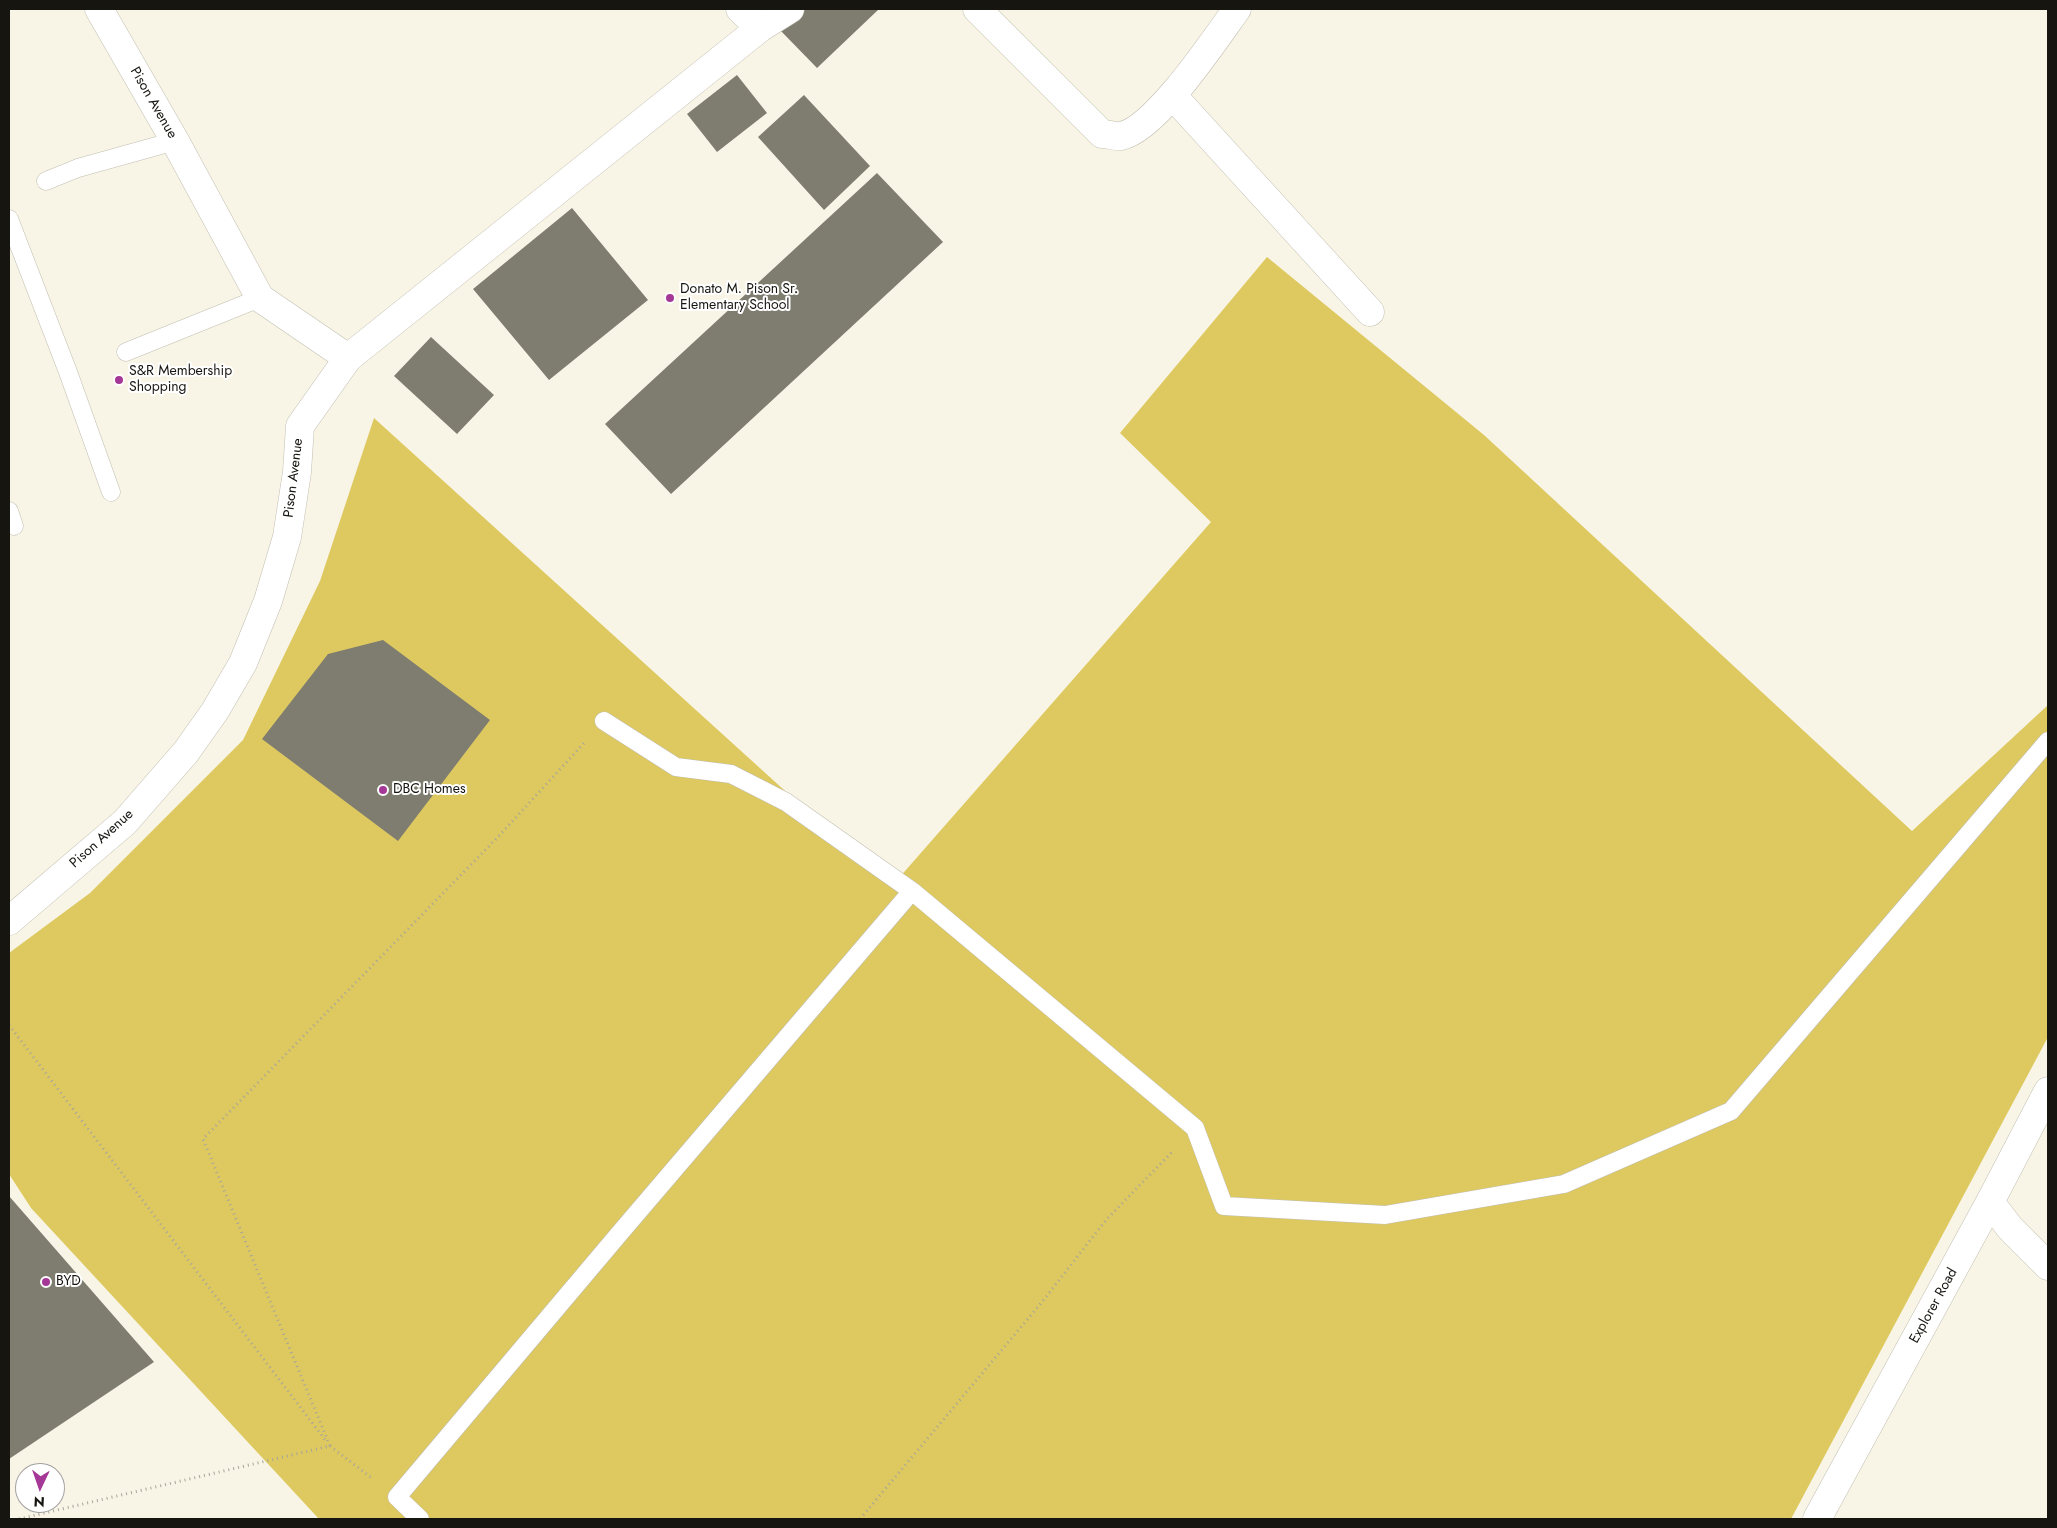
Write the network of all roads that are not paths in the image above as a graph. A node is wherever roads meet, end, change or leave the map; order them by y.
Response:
1 (98, 9) edge
2 (740, 9) edge
3 (790, 9) edge
4 (977, 9) edge
5 (1237, 9) edge
6 (760, 28) junction
7 (1173, 96) junction
8 (175, 140) junction
9 (46, 181) dead end
10 (9, 218) edge
11 (260, 298) junction
12 (1370, 312) dead end
13 (126, 352) dead end
14 (348, 358) junction
15 (111, 492) dead end
16 (604, 721) road end
17 (2048, 741) edge
18 (912, 892) junction
19 (9, 921) edge
20 (2048, 1092) edge
21 (1990, 1202) junction
22 (2048, 1266) edge
23 (420, 1519) edge
24 (1817, 1519) edge

1 - 8 street, Pison Avenue
2 - 6 street
3 - 6 street
4 - 7 street
5 - 7 street
6 - 14 street
7 - 12 street
8 - 9 lane
8 - 11 street, Pison Avenue
10 - 15 lane
11 - 13 lane
11 - 14 street, Pison Avenue
14 - 19 street, Pison Avenue
16 - 18 lane
17 - 18 lane
18 - 23 lane
20 - 21 street, Explorer Road
21 - 22 street
21 - 24 street, Explorer Road

